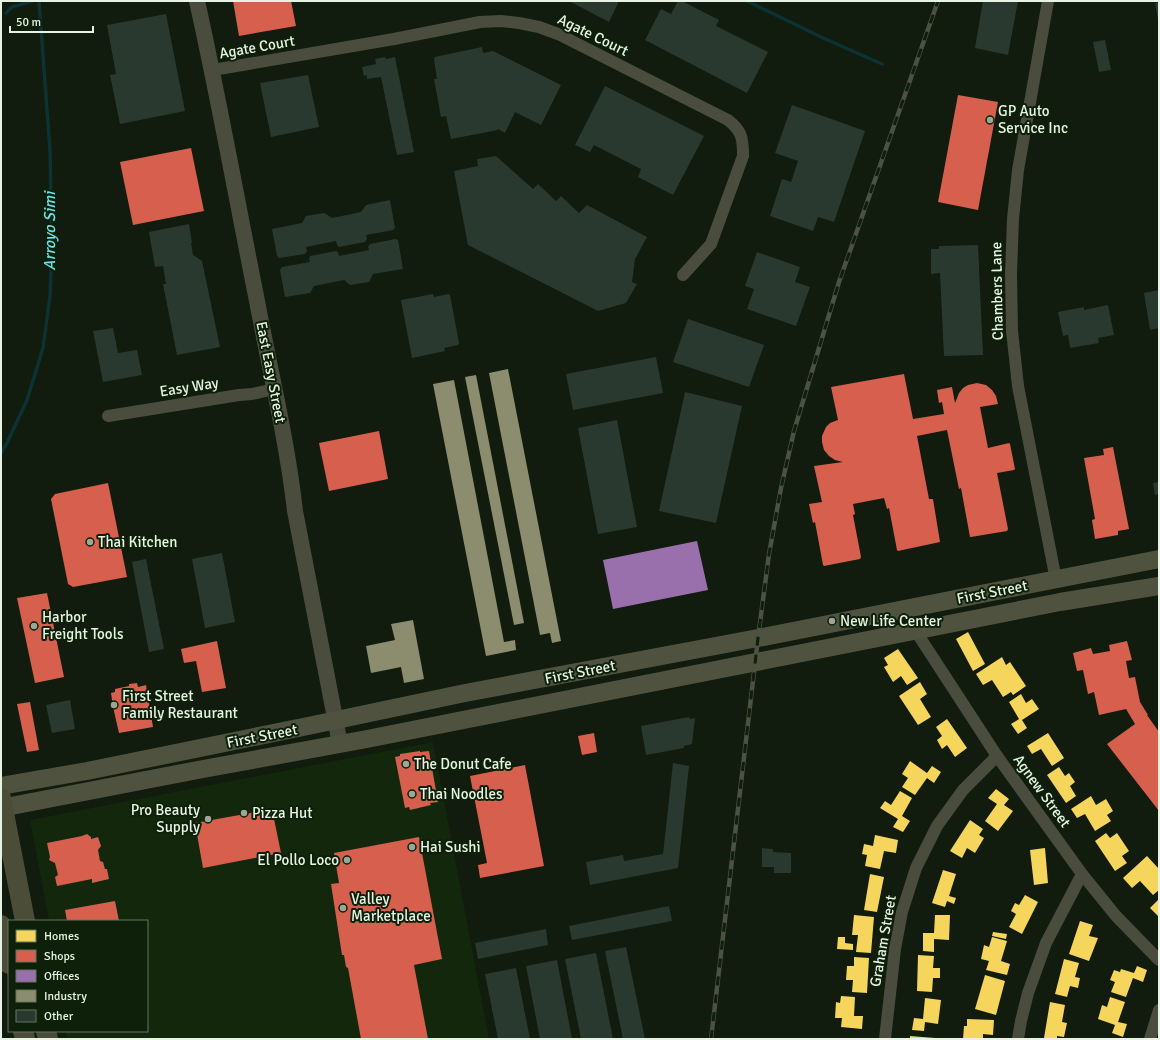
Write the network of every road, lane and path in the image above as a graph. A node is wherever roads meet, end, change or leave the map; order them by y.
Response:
1 (198, 1) edge
2 (1048, 1) edge
3 (213, 70) junction
4 (683, 276) dead end
5 (274, 389) junction
6 (108, 416) dead end
7 (1159, 559) edge
8 (1056, 580) junction
9 (1159, 586) edge
10 (1060, 602) junction
11 (900, 610) junction
12 (915, 630) junction
13 (336, 720) junction
14 (340, 744) junction
15 (997, 756) junction
16 (1, 786) edge
17 (2, 804) edge
18 (1082, 874) junction
19 (25, 920) edge
20 (1, 925) edge
21 (8, 959) edge
22 (1159, 960) edge
23 (1159, 1010) edge
24 (885, 1039) edge
25 (1018, 1039) edge
26 (1150, 1039) edge

1 - 3 street, East Easy Street
2 - 8 street, Chambers Lane
3 - 4 street, Agate Court
3 - 5 street, East Easy Street
5 - 6 street, Easy Way
5 - 13 street, East Easy Street
7 - 8 main road, First Street
8 - 10 main road
8 - 11 main road, First Street
9 - 10 main road
10 - 12 main road, First Street
11 - 12 main road
11 - 13 main road, First Street
12 - 14 main road, First Street
12 - 15 street, Agnew Street
13 - 14 street, East Easy Street
13 - 16 main road, First Street
14 - 17 main road, First Street
15 - 18 street, Agnew Street
15 - 24 street, Graham Street
17 - 19 main road
18 - 22 street, Agnew Street
18 - 25 street
20 - 21 main road
23 - 26 street

